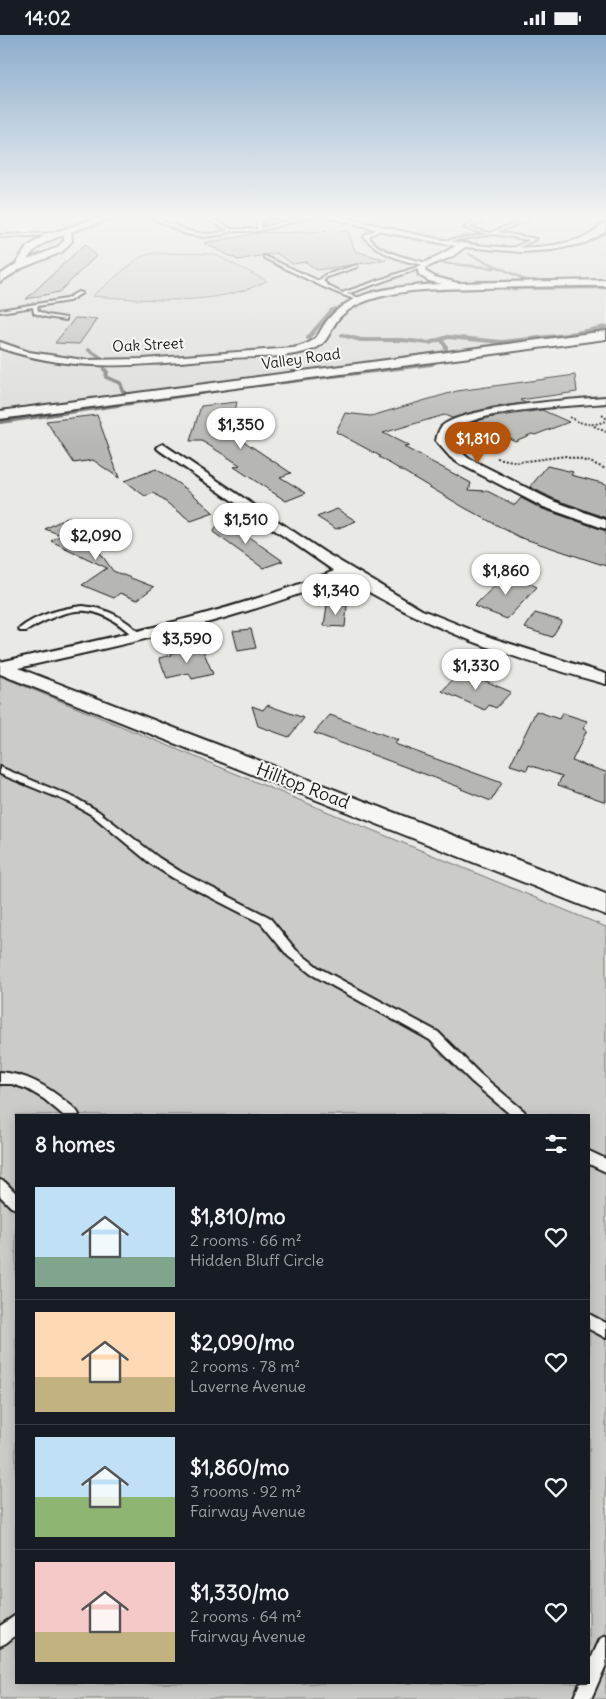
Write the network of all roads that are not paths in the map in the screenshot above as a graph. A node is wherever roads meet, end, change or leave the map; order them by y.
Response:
1 (79, 294) edge
2 (343, 294) edge
3 (388, 294) edge
4 (361, 300) junction
5 (35, 305) junction
6 (0, 311) edge
7 (64, 319) dead end
8 (606, 335) edge
9 (0, 345) edge
10 (606, 400) edge
11 (0, 415) edge
12 (163, 448) dead end
13 (606, 525) edge
14 (344, 571) junction
15 (23, 629) dead end
16 (138, 635) junction
17 (0, 667) edge
18 (606, 679) edge
19 (0, 770) edge
20 (606, 905) edge
21 (0, 1078) edge
22 (72, 1114) edge
23 (519, 1114) edge
24 (590, 1158) edge
25 (606, 1166) edge
26 (0, 1187) edge
27 (15, 1201) edge
28 (590, 1322) edge
29 (606, 1331) edge
30 (15, 1625) edge
31 (0, 1637) edge
32 (606, 1645) edge
33 (590, 1681) edge
34 (589, 1684) edge
35 (582, 1699) edge

1 - 5 lane
2 - 4 lane
3 - 4 street, Oak Street
4 - 9 street, Oak Street
5 - 6 lane
5 - 7 lane
8 - 11 street, Valley Road
10 - 13 street
12 - 14 street
14 - 16 street
14 - 18 street
15 - 16 lane
16 - 17 street
17 - 20 street, Hilltop Road
19 - 23 lane
21 - 22 lane
24 - 25 lane
26 - 27 lane
28 - 29 lane
30 - 31 lane
32 - 33 lane
34 - 35 lane

